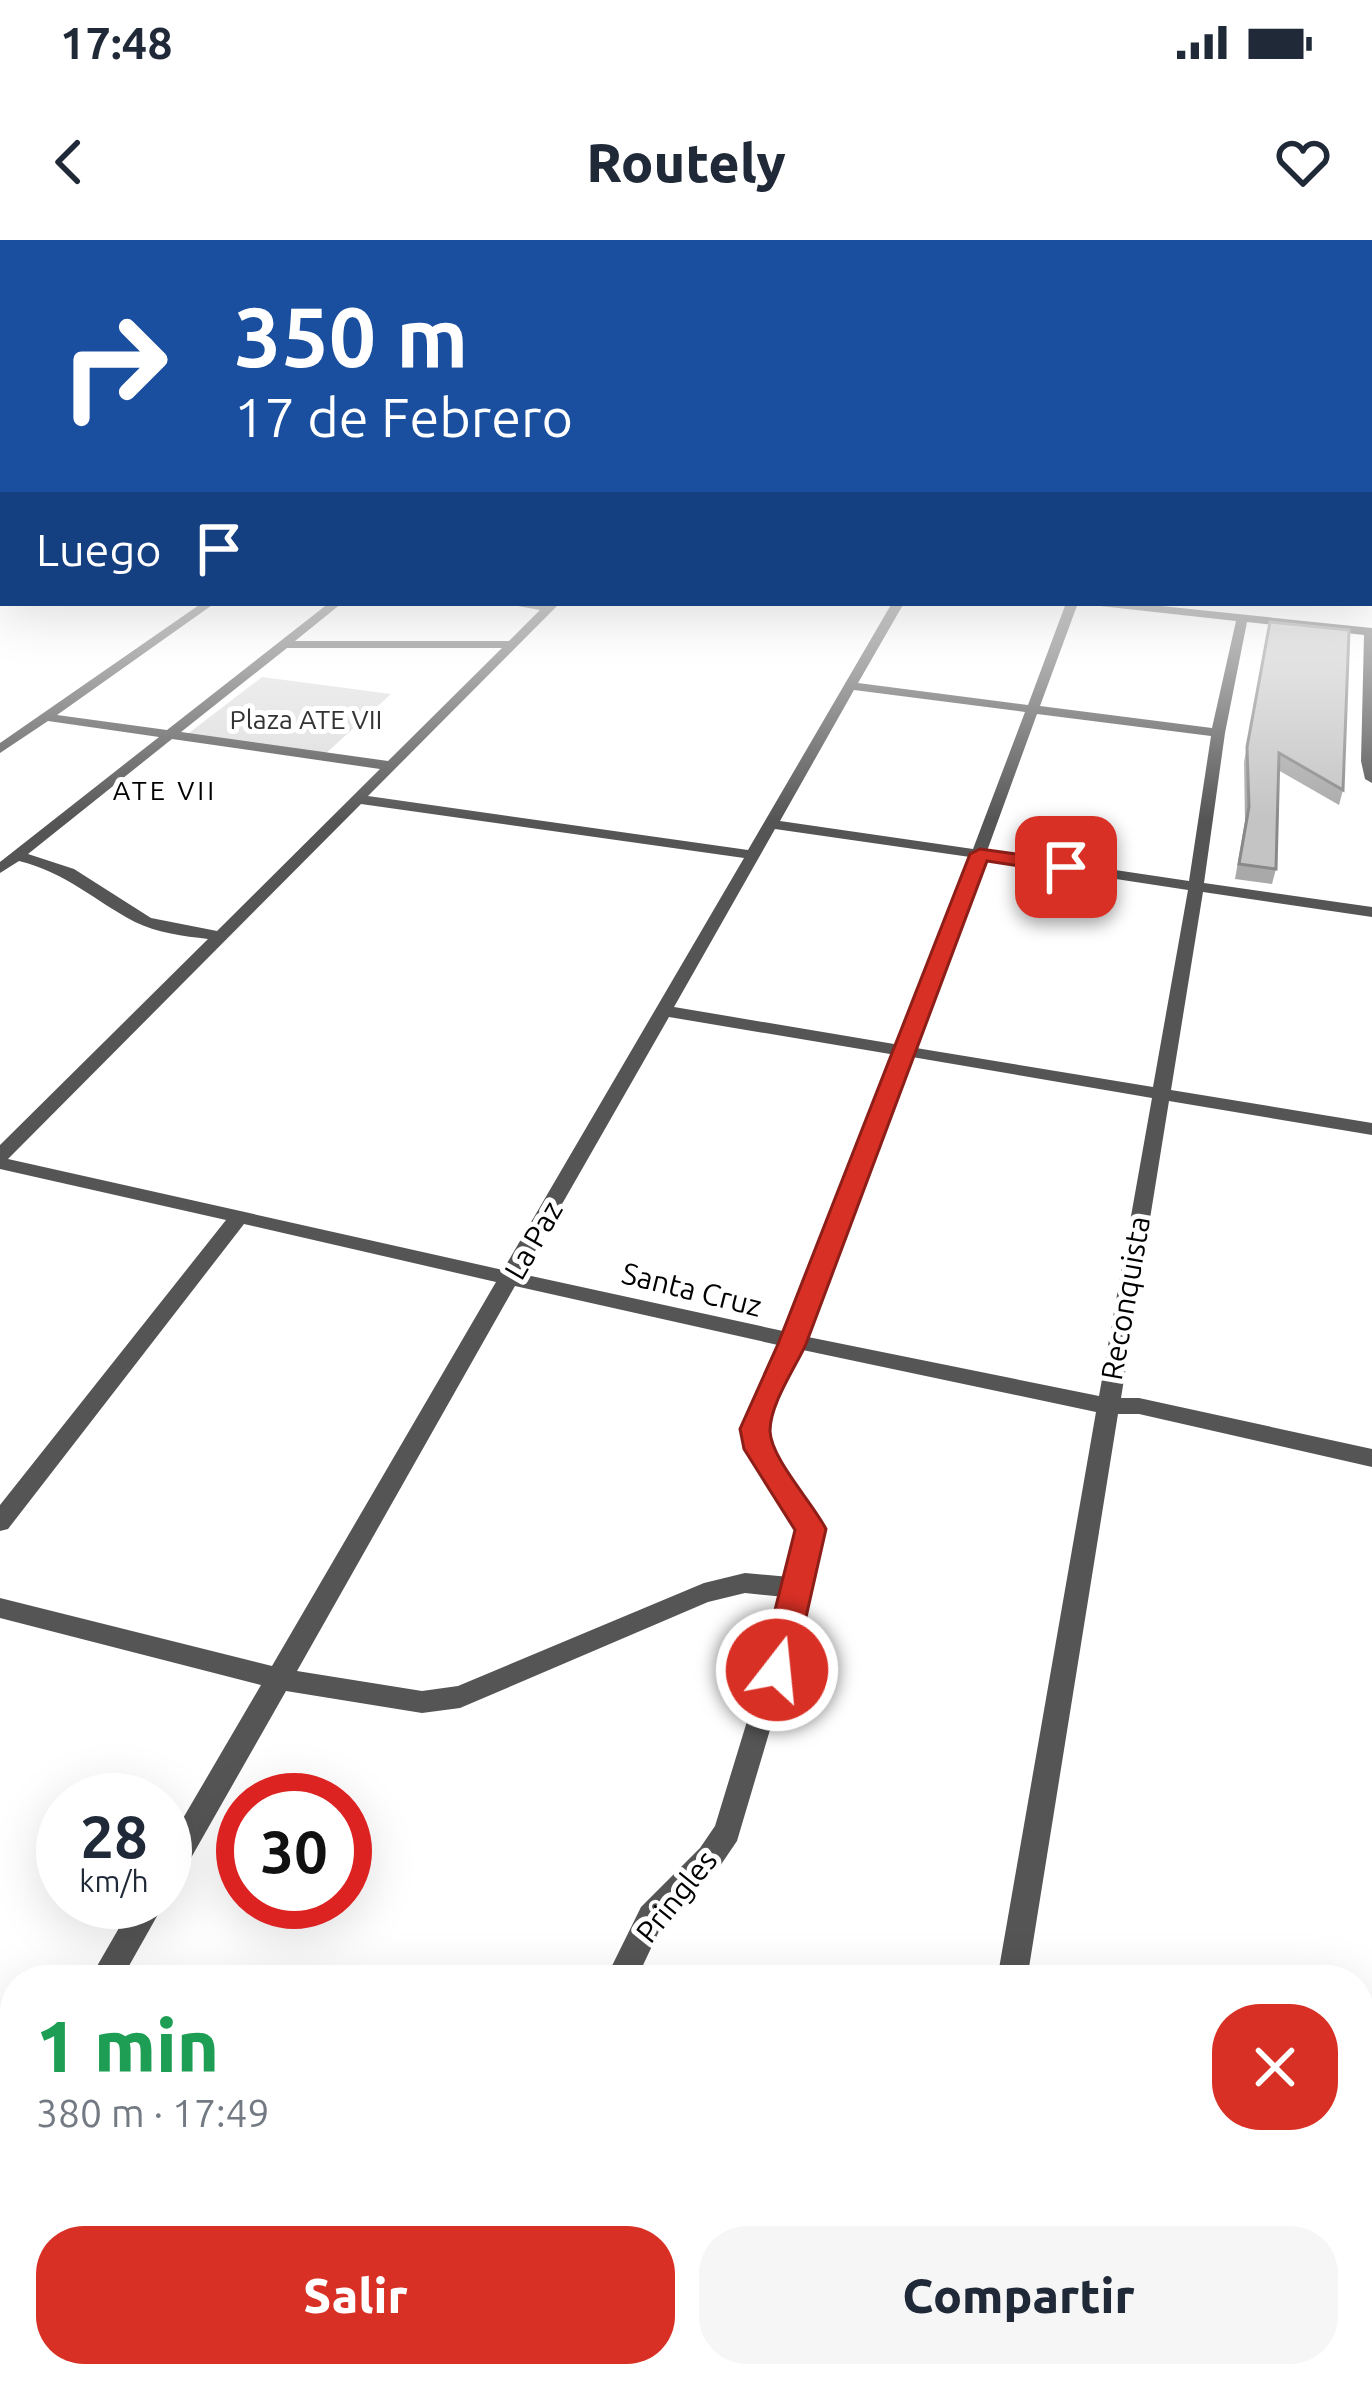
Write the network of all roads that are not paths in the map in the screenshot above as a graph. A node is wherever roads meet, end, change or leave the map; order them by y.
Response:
1 (186, 619) edge
2 (315, 619) edge
3 (538, 619) edge
4 (889, 619) edge
5 (1066, 619) edge
6 (1242, 619) edge
7 (1253, 619) edge
8 (1371, 632) edge
9 (284, 644) junction
10 (512, 645) junction
11 (850, 686) junction
12 (1034, 710) junction
13 (46, 717) junction
14 (1218, 733) junction
15 (168, 734) junction
16 (0, 749) edge
17 (391, 766) junction
18 (1372, 779) edge
19 (358, 799) junction
20 (773, 824) junction
21 (980, 854) junction
22 (756, 855) junction
23 (16, 856) junction
24 (0, 869) edge
25 (1196, 886) junction
26 (1372, 911) edge
27 (220, 936) junction
28 (666, 1011) junction
29 (906, 1052) junction
30 (1160, 1094) junction
31 (1372, 1129) edge
32 (0, 1159) edge
33 (240, 1216) junction
34 (512, 1276) junction
35 (792, 1344) junction
36 (1106, 1406) junction
37 (1372, 1458) edge
38 (0, 1522) edge
39 (800, 1588) junction
40 (0, 1608) edge
41 (280, 1679) junction
42 (192, 1830) edge
43 (133, 1929) edge
44 (113, 1965) edge
45 (627, 1965) edge
46 (1014, 1965) edge

1 - 13 street
2 - 9 street
3 - 10 street
4 - 11 street, La Paz
5 - 12 street, Pringles
6 - 14 street, Reconquista
7 - 8 street
8 - 18 street
9 - 10 street
9 - 15 street
10 - 17 street
11 - 12 street
11 - 20 street, La Paz
12 - 14 street
12 - 21 street, Pringles
13 - 15 street
13 - 16 street
14 - 25 street, Reconquista
15 - 17 street
15 - 23 street
17 - 19 street
19 - 22 street
19 - 27 street
20 - 21 street
20 - 22 street, La Paz
21 - 25 street
21 - 29 street, Pringles
22 - 28 street, La Paz
23 - 24 street
23 - 27 street
25 - 26 street
25 - 30 street, Reconquista
27 - 32 street
28 - 29 street
28 - 34 street, La Paz
29 - 30 street
29 - 35 street, Pringles
30 - 31 street
30 - 36 street, Reconquista
32 - 33 street, Santa Cruz
33 - 34 street, Santa Cruz
33 - 38 street
34 - 35 street, Santa Cruz
34 - 41 street, La Paz
35 - 36 street, Santa Cruz
35 - 39 street, Pringles
36 - 37 street, Santa Cruz
36 - 46 street, Reconquista
39 - 41 street
39 - 45 street, Pringles
40 - 41 street
41 - 42 street, La Paz
43 - 44 street

